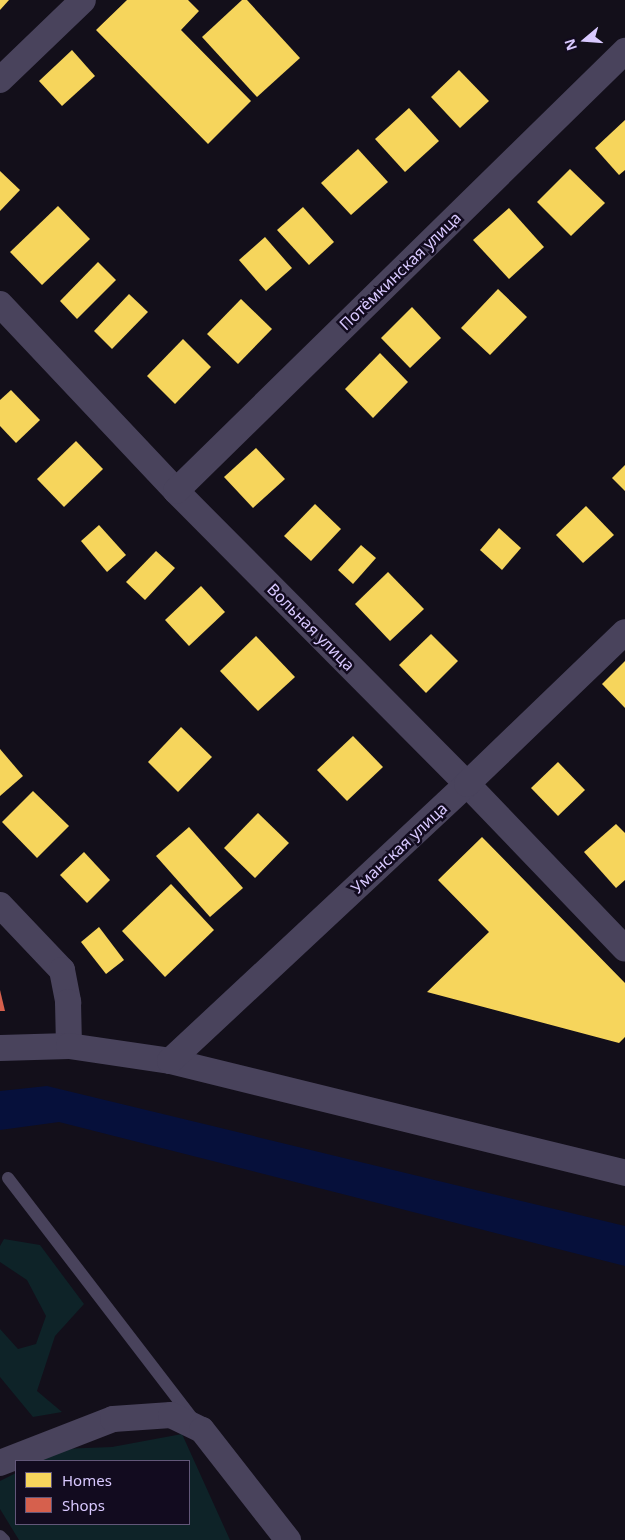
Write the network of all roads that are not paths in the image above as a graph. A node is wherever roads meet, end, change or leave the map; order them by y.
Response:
1 (83, 0) edge
2 (625, 51) edge
3 (0, 80) edge
4 (0, 304) edge
5 (176, 491) junction
6 (625, 632) edge
7 (468, 784) junction
8 (0, 905) edge
9 (625, 949) edge
10 (69, 1046) junction
11 (0, 1048) edge
12 (170, 1061) junction
13 (625, 1174) edge
14 (8, 1178) dead end
15 (202, 1430) junction
16 (0, 1463) edge
17 (0, 1536) edge
18 (4, 1540) edge
19 (288, 1540) edge

1 - 3 street
2 - 5 street, Потёмкинская улица
4 - 5 street, Вольная улица
5 - 7 street, Вольная улица
6 - 7 street, Уманская улица
7 - 9 street, Вольная улица
7 - 12 street, Уманская улица
8 - 10 street
10 - 11 street
10 - 12 street
12 - 13 street
14 - 15 lane
15 - 16 street
15 - 19 street
17 - 18 lane

